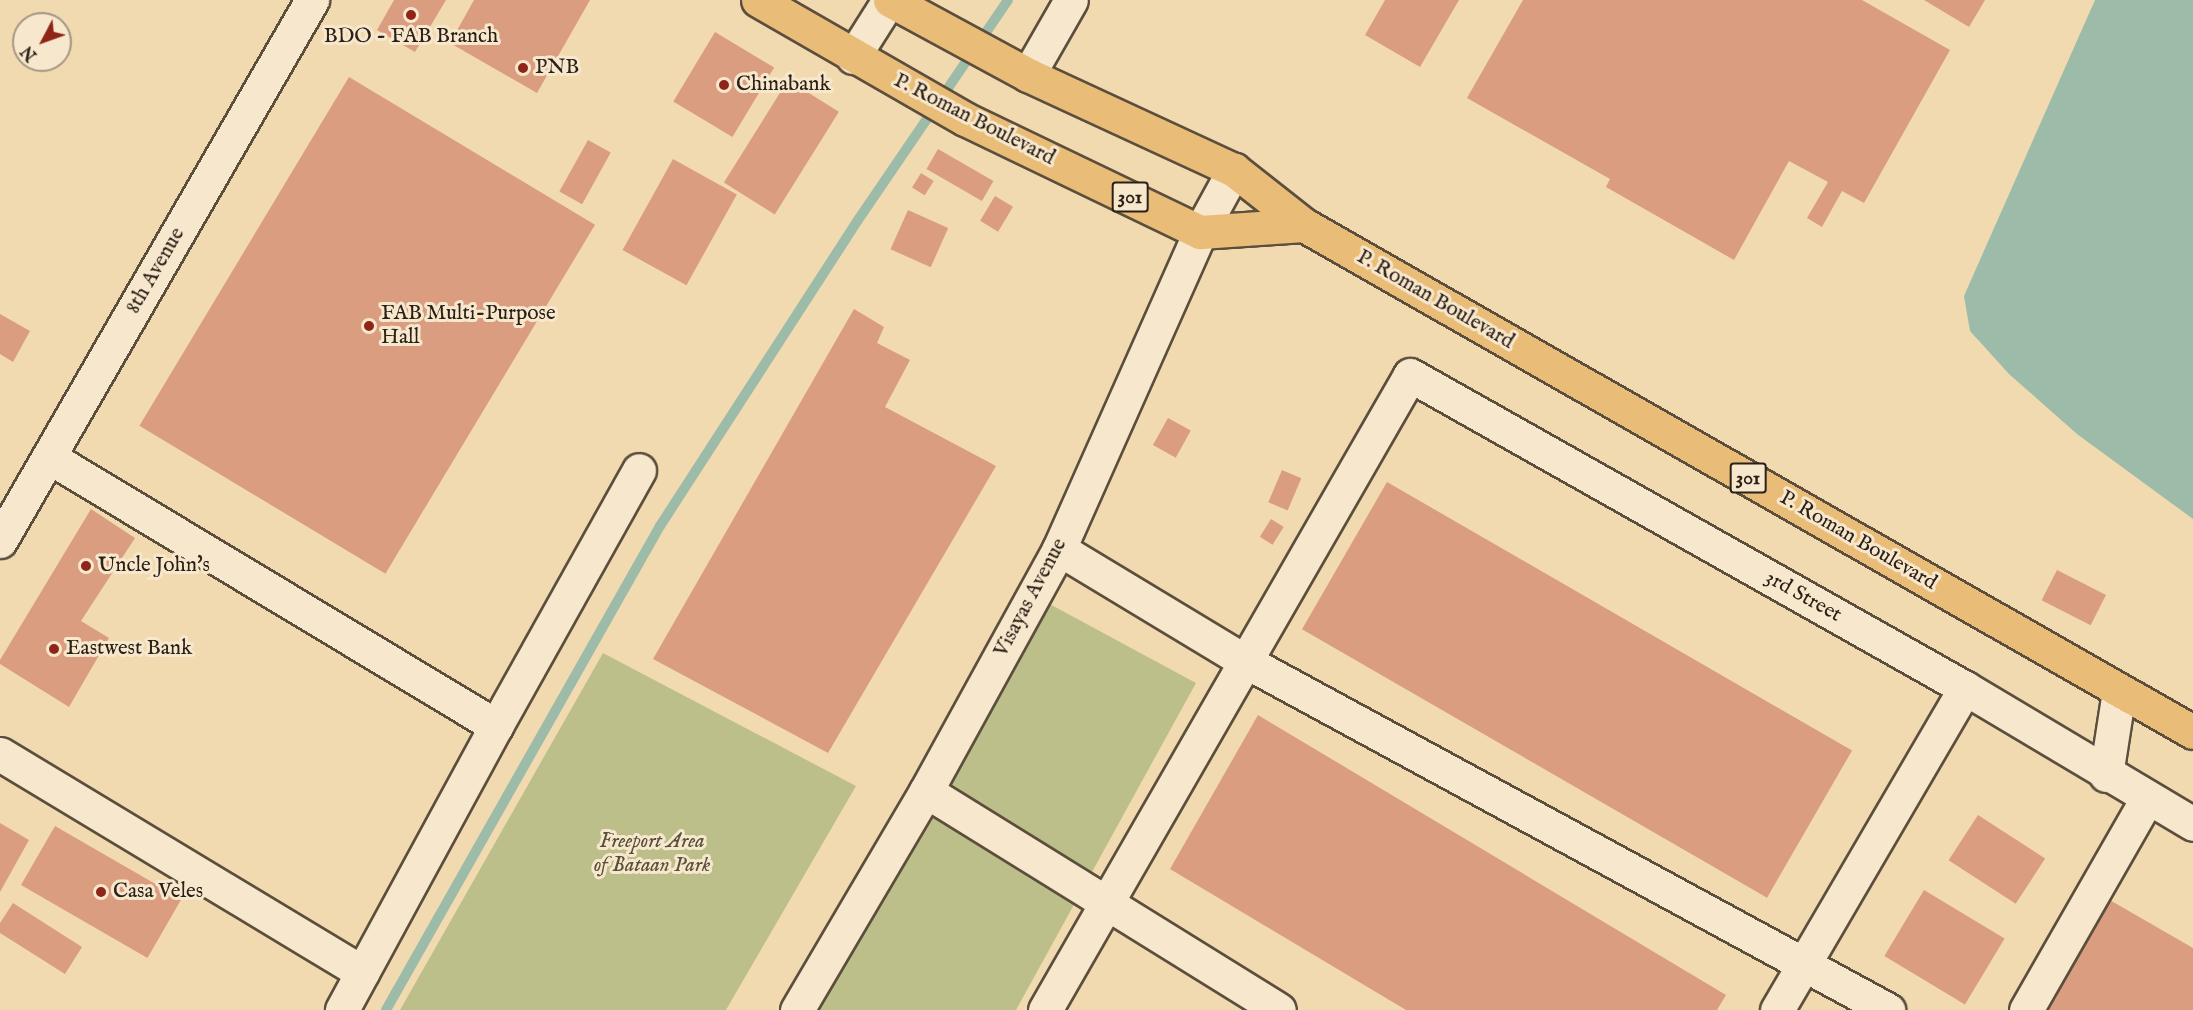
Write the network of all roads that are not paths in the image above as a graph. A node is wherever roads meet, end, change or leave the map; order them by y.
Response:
1 (312, 0) edge
2 (758, 0) edge
3 (890, 0) edge
4 (1071, 0) edge
5 (853, 57) junction
6 (1028, 75) junction
7 (1234, 170) junction
8 (1304, 225) junction
9 (1200, 232) junction
10 (49, 457) junction
11 (639, 470) dead end
12 (0, 542) edge
13 (1059, 549) junction
14 (1245, 662) junction
15 (1965, 688) junction
16 (2119, 691) junction
17 (496, 726) junction
18 (2193, 732) edge
19 (0, 754) edge
20 (2106, 775) junction
21 (926, 790) junction
22 (2147, 799) junction
23 (2193, 824) edge
24 (1107, 903) junction
25 (1805, 964) junction
26 (362, 972) junction
27 (342, 1010) edge
28 (797, 1010) edge
29 (1045, 1010) edge
30 (1279, 1010) edge
31 (1777, 1010) edge
32 (1888, 1010) edge
33 (2026, 1010) edge

1 - 10 street, 8th Avenue
2 - 5 main road, P. Roman Boulevard / 301
3 - 5 street
3 - 6 main road, P. Roman Boulevard / 301
4 - 6 street
5 - 9 main road, P. Roman Boulevard / 301
6 - 7 main road, P. Roman Boulevard / 301
7 - 8 main road, P. Roman Boulevard / 301
7 - 9 street, Visayas Avenue
8 - 9 main road, P. Roman Boulevard / 301
8 - 16 main road, P. Roman Boulevard / 301
9 - 13 street, Visayas Avenue
10 - 12 street, 8th Avenue
10 - 17 street
11 - 17 street
13 - 14 street
13 - 21 street, Visayas Avenue
14 - 15 street, 3rd Street
14 - 24 street
14 - 25 street
15 - 20 street, 3rd Street
15 - 25 street
16 - 18 main road, P. Roman Boulevard / 301
16 - 20 street
17 - 26 street
19 - 26 street
20 - 22 street, 3rd Street
21 - 24 street
21 - 28 street, Visayas Avenue
22 - 23 street, 3rd Street
22 - 33 street
24 - 29 street
24 - 30 street
25 - 31 street
25 - 32 street
26 - 27 street

